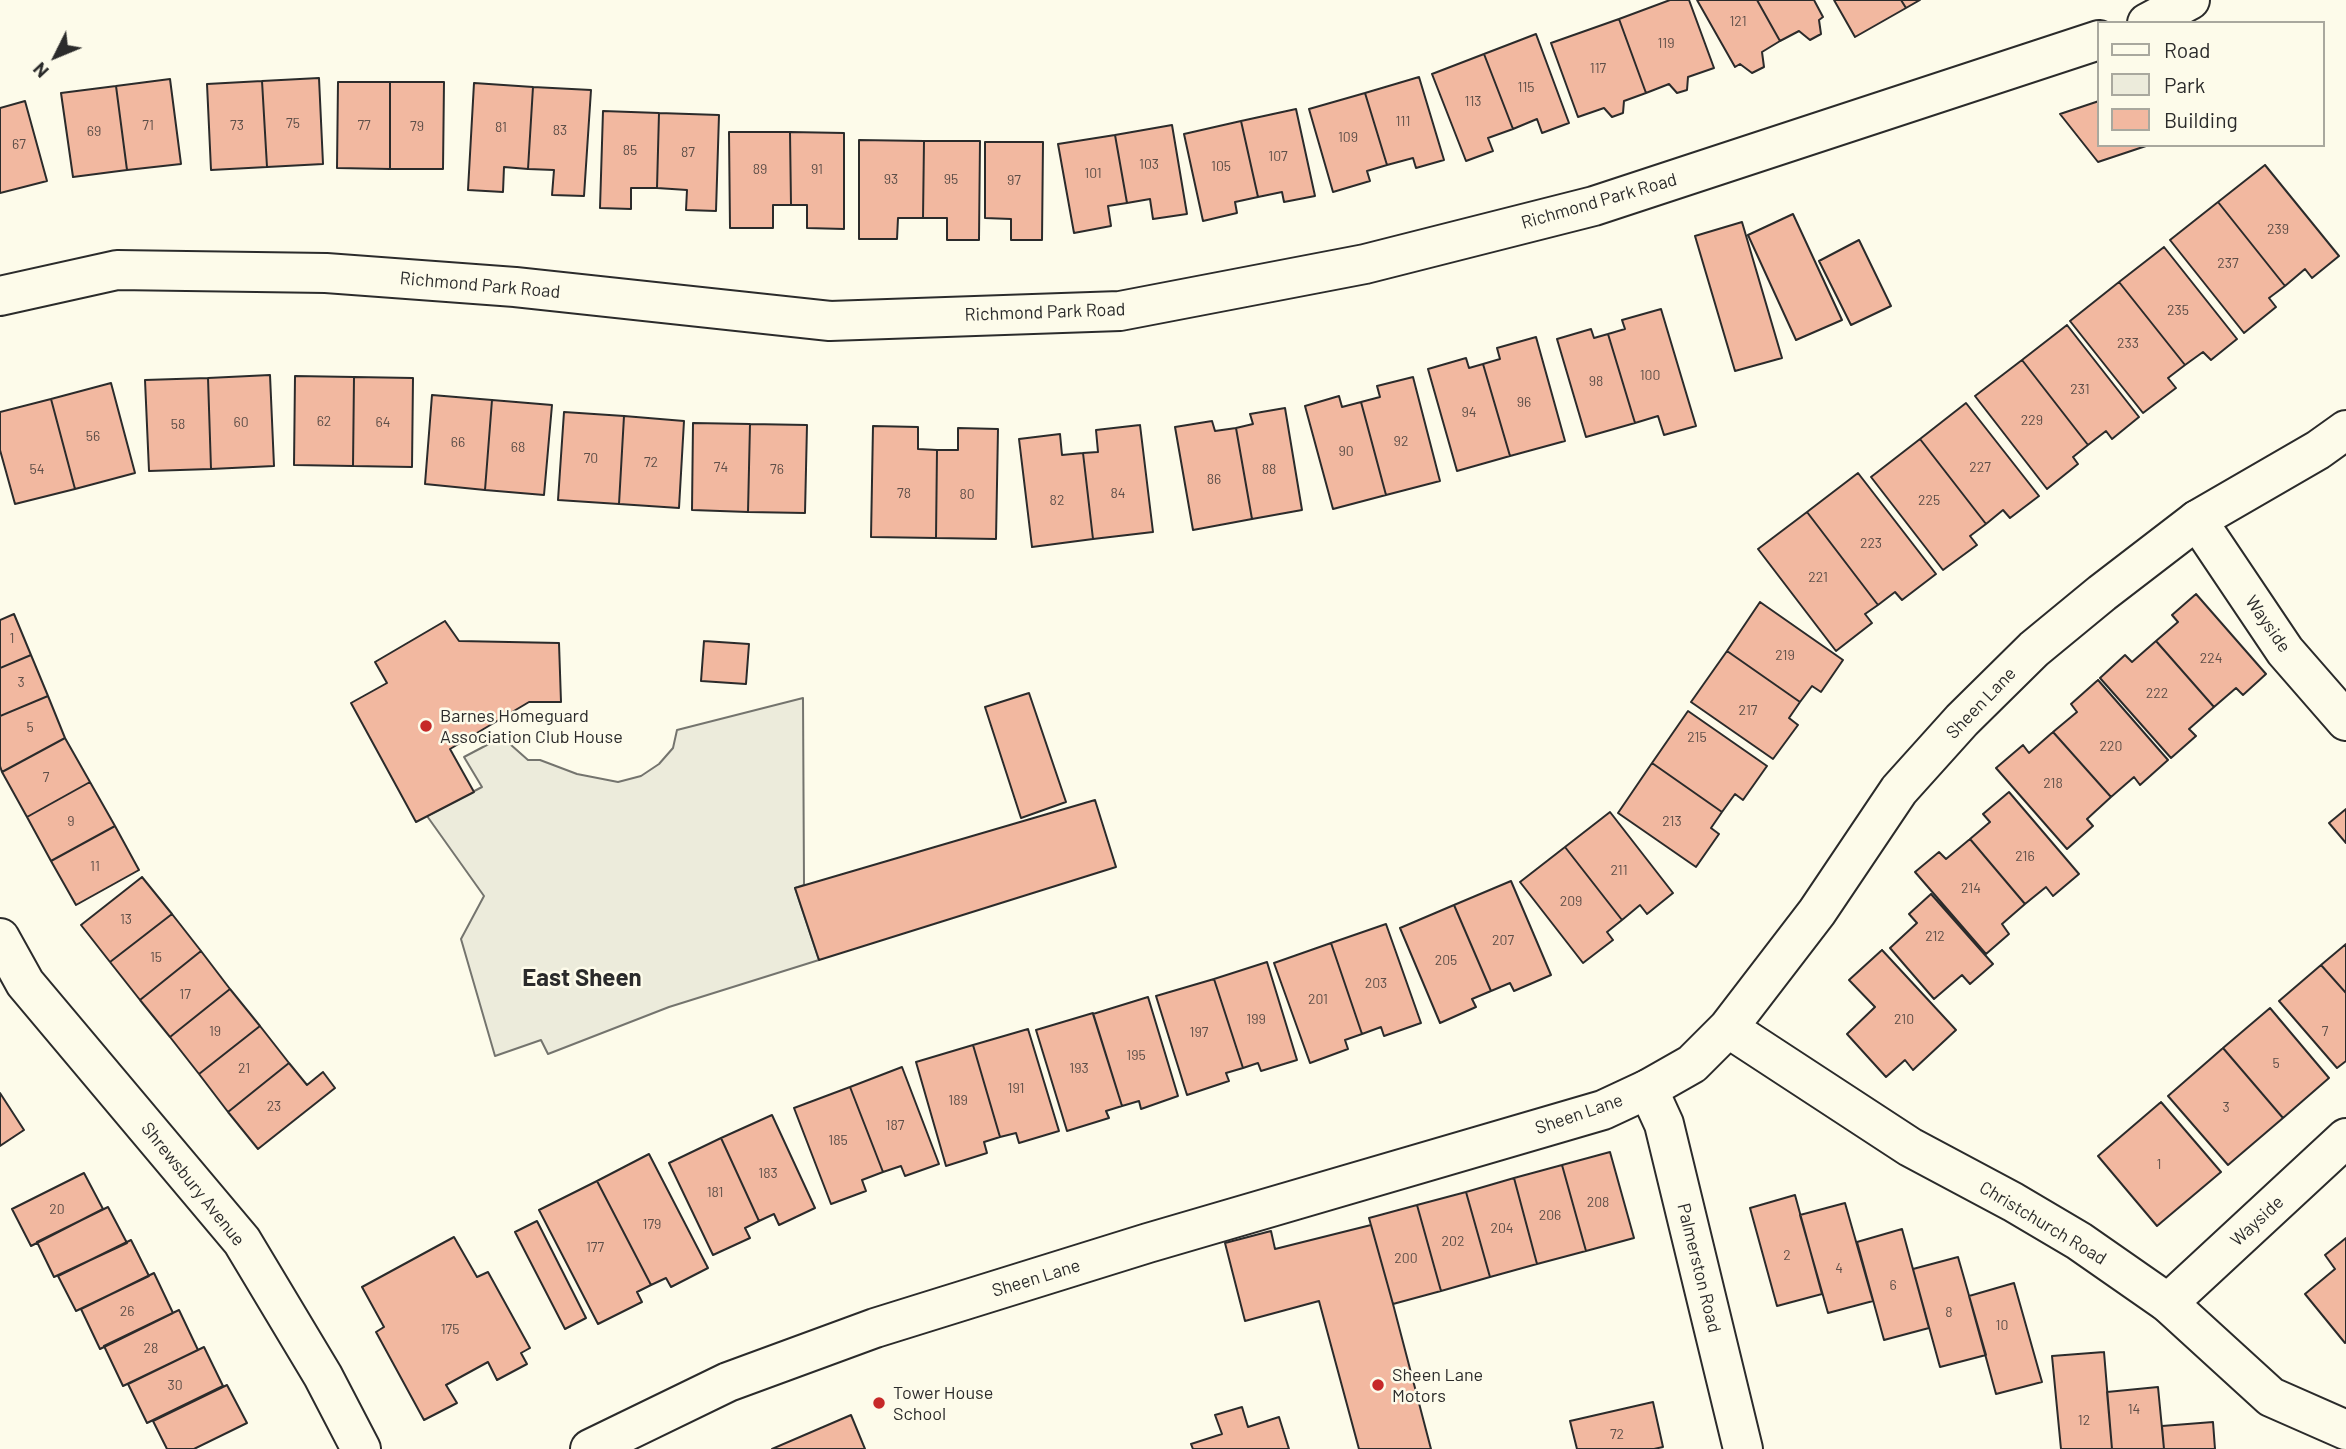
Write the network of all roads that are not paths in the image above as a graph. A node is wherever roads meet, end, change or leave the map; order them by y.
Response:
1 (2190, 0) edge
2 (2151, 21) edge
3 (2098, 40) edge
4 (0, 296) edge
5 (2346, 430) edge
6 (2197, 520) junction
7 (2346, 721) edge
8 (0, 938) edge
9 (1728, 1028) junction
10 (1648, 1089) junction
11 (2346, 1138) edge
12 (2168, 1303) junction
13 (2346, 1430) edge
14 (360, 1449) edge
15 (590, 1449) edge
16 (1743, 1449) edge

1 - 2 street
3 - 4 street, Richmond Park Road
5 - 6 street, Sheen Lane
6 - 7 street, Wayside
6 - 9 street, Sheen Lane
8 - 14 street, Shrewsbury Avenue
9 - 10 street, Sheen Lane
9 - 12 street, Christchurch Road
10 - 15 street, Sheen Lane
10 - 16 street, Palmerston Road
11 - 12 street, Wayside
12 - 13 street, Christchurch Road

